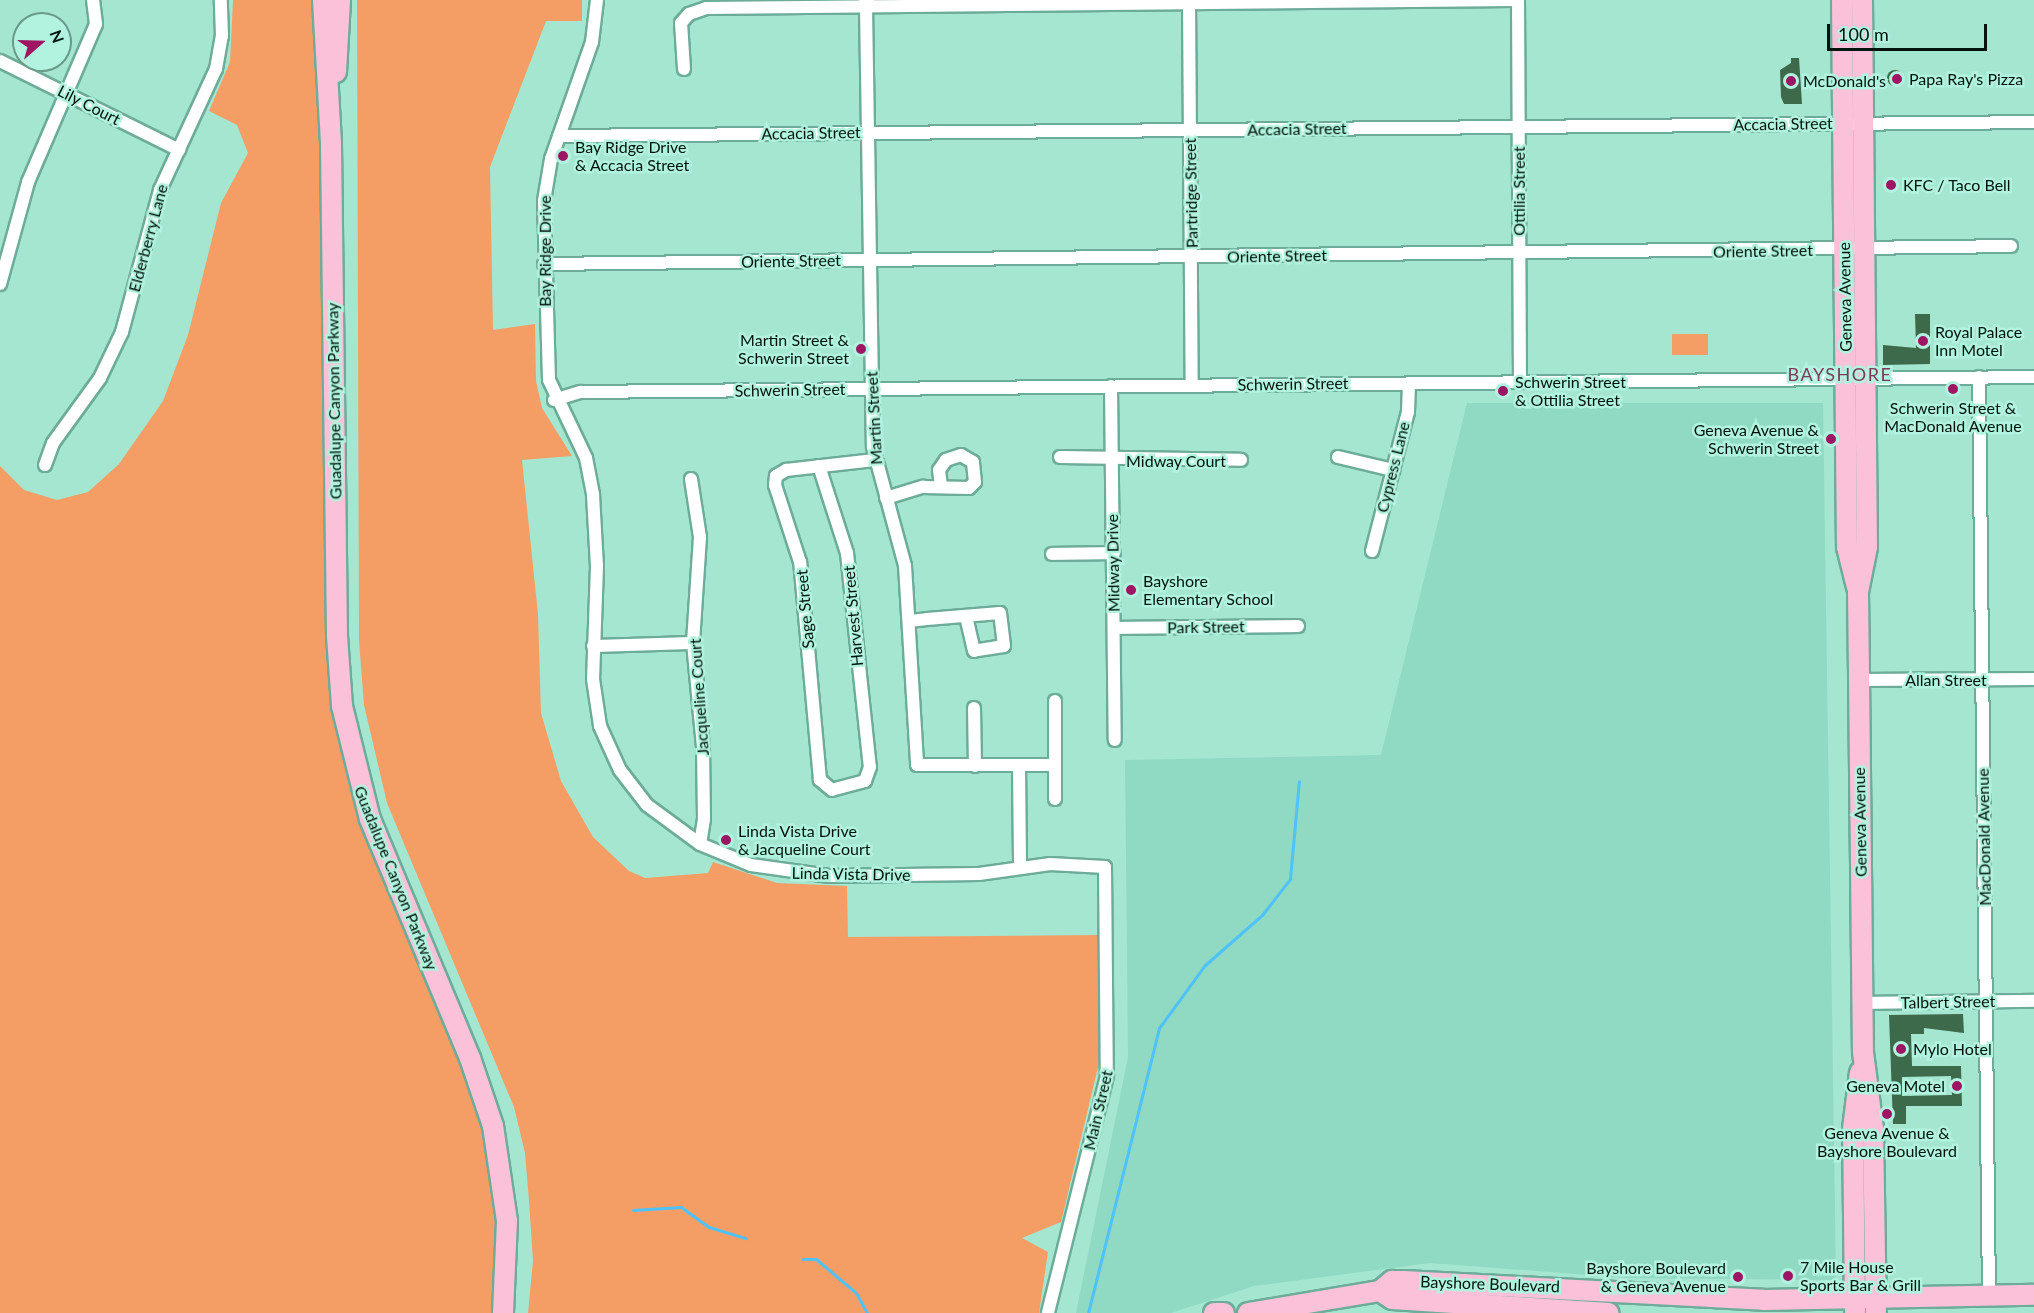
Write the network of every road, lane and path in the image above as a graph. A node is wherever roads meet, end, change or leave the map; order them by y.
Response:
1 (93, 0) edge
2 (221, 0) edge
3 (323, 0) edge
4 (340, 0) edge
5 (597, 0) edge
6 (1513, 0) edge
7 (1518, 0) edge
8 (1842, 0) edge
9 (1862, 0) edge
10 (1189, 2) edge
11 (866, 3) edge
12 (0, 61) edge
13 (684, 69) dead end
14 (66, 93) junction
15 (2034, 122) edge
16 (1843, 124) junction
17 (1863, 124) junction
18 (1519, 127) junction
19 (1190, 130) junction
20 (868, 133) junction
21 (559, 135) junction
22 (331, 144) junction
23 (179, 150) junction
24 (2011, 246) dead end
25 (1844, 250) junction
26 (1865, 250) junction
27 (1520, 254) junction
28 (1191, 257) junction
29 (870, 260) junction
30 (544, 264) junction
31 (0, 284) edge
32 (1979, 377) junction
33 (2034, 377) edge
34 (1846, 379) junction
35 (1866, 379) junction
36 (1520, 382) junction
37 (1409, 383) junction
38 (1192, 385) junction
39 (1111, 386) junction
40 (872, 389) junction
41 (554, 400) junction
42 (1060, 457) dead end
43 (1338, 457) dead end
44 (874, 459) junction
45 (1111, 459) junction
46 (1241, 460) dead end
47 (45, 465) dead end
48 (819, 466) junction
49 (1393, 470) junction
50 (691, 479) dead end
51 (941, 487) dead end
52 (886, 498) junction
53 (1372, 551) dead end
54 (1114, 553) junction
55 (1052, 554) dead end
56 (1858, 592) junction
57 (966, 616) dead end
58 (909, 621) junction
59 (1298, 626) dead end
60 (1114, 628) junction
61 (693, 643) junction
62 (593, 646) junction
63 (2034, 679) edge
64 (1982, 680) junction
65 (1859, 681) junction
66 (1055, 701) dead end
67 (974, 708) dead end
68 (1115, 740) dead end
69 (1055, 765) junction
70 (975, 766) junction
71 (1019, 766) junction
72 (870, 767) joint
73 (1055, 799) dead end
74 (700, 844) junction
75 (1020, 867) junction
76 (1105, 867) joint
77 (1986, 1001) junction
78 (2034, 1001) edge
79 (1862, 1003) junction
80 (1863, 1052) junction
81 (1380, 1291) junction
82 (2034, 1295) edge
83 (1989, 1297) junction
84 (1876, 1306) edge
85 (1855, 1307) edge
86 (503, 1313) edge
87 (1048, 1313) edge
88 (1214, 1313) edge
89 (1224, 1313) edge
90 (1248, 1313) edge
91 (1609, 1313) edge

1 - 14 street
2 - 23 street, Elderberry Lane
3 - 22 main road, Guadalupe Canyon Parkway
4 - 22 main road, Guadalupe Canyon Parkway
5 - 21 street, Bay Ridge Drive
6 - 10 street
7 - 18 street, Ottilia Street
8 - 16 main road, Geneva Avenue
9 - 17 main road, Geneva Avenue
10 - 11 street
10 - 19 street, Partridge Street
11 - 13 street
11 - 20 street, Martin Street
12 - 14 street, Lily Court
14 - 23 street, Lily Court
14 - 31 street
15 - 17 street, Accacia Street
16 - 17 street, Accacia Street
16 - 18 street, Accacia Street
16 - 25 main road, Geneva Avenue
17 - 26 main road, Geneva Avenue
18 - 19 street, Accacia Street
18 - 27 street, Ottilia Street
19 - 20 street, Accacia Street
19 - 28 street, Partridge Street
20 - 21 street, Accacia Street
20 - 29 street, Martin Street
21 - 30 street, Bay Ridge Drive
22 - 86 main road, Guadalupe Canyon Parkway
23 - 47 street, Elderberry Lane
24 - 26 street, Oriente Street
25 - 26 street, Oriente Street
25 - 27 street, Oriente Street
25 - 34 main road, Geneva Avenue
26 - 35 main road, Geneva Avenue
27 - 28 street, Oriente Street
27 - 36 street, Ottilia Street
28 - 29 street, Oriente Street
28 - 38 street, Partridge Street
29 - 30 street, Oriente Street
29 - 40 street, Martin Street
30 - 41 street, Bay Ridge Drive
32 - 33 street, Schwerin Street
32 - 35 street, Schwerin Street
32 - 64 street, MacDonald Avenue
34 - 35 street, Schwerin Street
34 - 36 street, Schwerin Street
34 - 56 main road, Geneva Avenue
35 - 56 main road, Geneva Avenue
36 - 37 street, Schwerin Street
37 - 38 street, Schwerin Street
37 - 49 street, Cypress Lane
38 - 39 street, Schwerin Street
39 - 40 street, Schwerin Street
39 - 45 street, Midway Drive
40 - 41 street, Schwerin Street
40 - 44 street, Martin Street
41 - 62 street, Linda Vista Drive
42 - 45 street, Midway Court
43 - 49 street
44 - 48 street, Sage Street
44 - 52 street, Martin Street
45 - 46 street, Midway Court
45 - 54 street, Midway Drive
48 - 72 street, Harvest Street
48 - 72 street, Sage Street
49 - 53 street, Cypress Lane
50 - 61 street, Jacqueline Court
51 - 52 street
52 - 58 street, Martin Street
54 - 55 street
54 - 60 street, Midway Drive
56 - 65 main road, Geneva Avenue
57 - 58 street
58 - 70 street, Martin Street
59 - 60 street, Park Street
60 - 68 street, Midway Drive
61 - 62 street
61 - 74 street, Jacqueline Court
62 - 74 street, Linda Vista Drive
63 - 64 street, Allan Street
64 - 65 street, Allan Street
64 - 77 street, MacDonald Avenue
65 - 79 main road, Geneva Avenue
66 - 69 street
67 - 70 street
69 - 71 street, Martin Street
69 - 73 street
70 - 71 street, Martin Street
71 - 75 street
74 - 75 street, Linda Vista Drive
75 - 76 street, Linda Vista Drive
76 - 87 street, Main Street
77 - 78 street, Talbert Street
77 - 79 street, Talbert Street
77 - 83 street, MacDonald Avenue
79 - 80 main road, Geneva Avenue
80 - 84 main road, Geneva Avenue
80 - 85 main road, Geneva Avenue
81 - 85 main road, Bayshore Boulevard
81 - 90 main road, Bayshore Boulevard
81 - 91 main road, Bayshore Boulevard
82 - 83 main road, Bayshore Boulevard
83 - 84 main road, Bayshore Boulevard
84 - 85 main road, Bayshore Boulevard
88 - 89 main road

